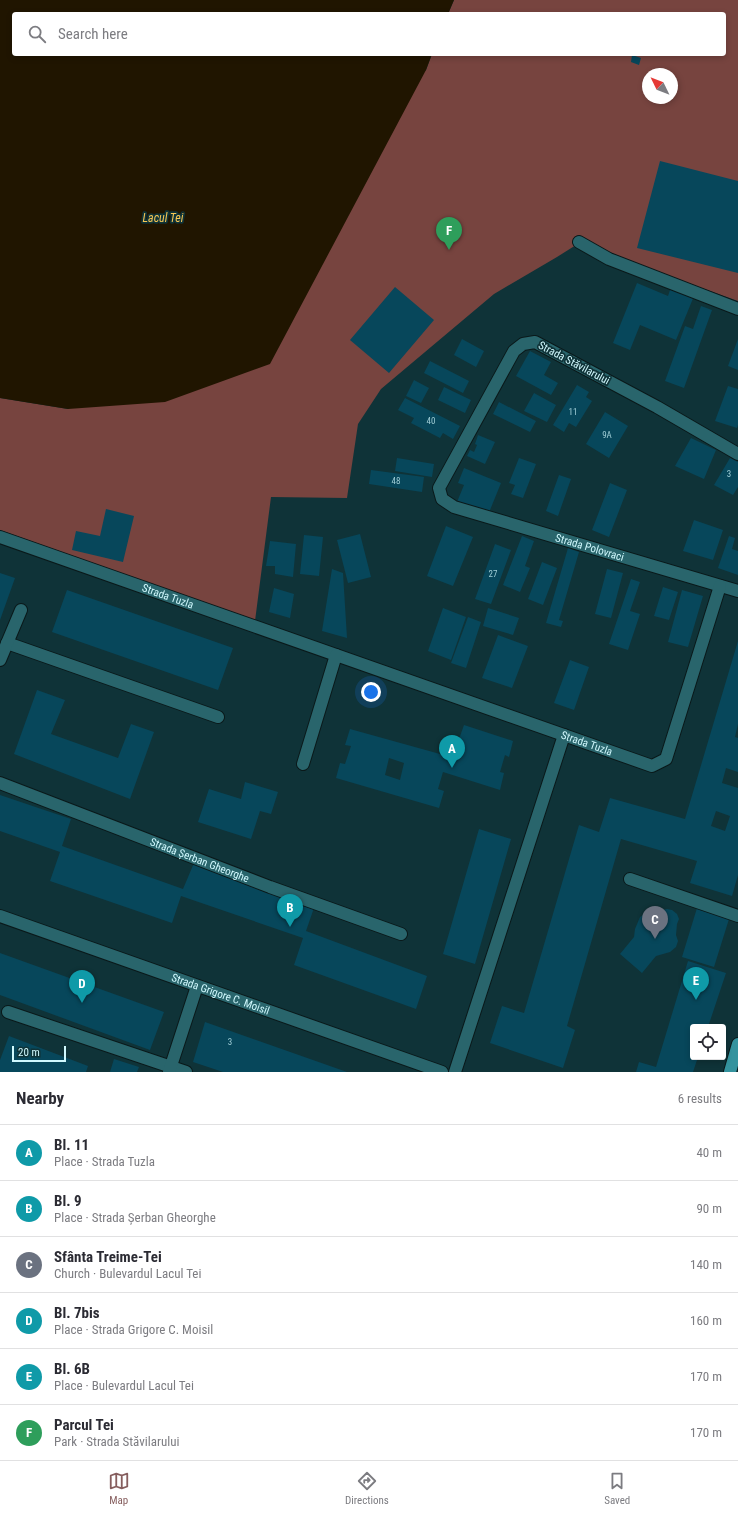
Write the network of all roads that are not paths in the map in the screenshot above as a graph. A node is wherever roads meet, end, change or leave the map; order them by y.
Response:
1 (579, 242) dead end
2 (738, 308) edge
3 (738, 454) edge
4 (442, 500) joint
5 (0, 537) edge
6 (720, 586) junction
7 (738, 591) edge
8 (21, 610) dead end
9 (8, 642) junction
10 (336, 655) junction
11 (0, 660) edge
12 (218, 717) dead end
13 (564, 735) junction
14 (303, 764) dead end
15 (0, 783) edge
16 (630, 879) dead end
17 (0, 916) edge
18 (738, 916) edge
19 (401, 934) dead end
20 (197, 986) junction
21 (8, 1012) dead end
22 (738, 1044) edge
23 (170, 1069) edge
24 (186, 1072) edge
25 (442, 1072) edge
26 (455, 1072) edge
27 (730, 1072) edge

1 - 2 street
3 - 4 street, Strada Stăvilarului
4 - 6 street, Strada Polovraci
5 - 10 street, Strada Tuzla
6 - 7 street, Strada Polovraci
6 - 13 street, Strada Tuzla
8 - 9 street
9 - 11 street
9 - 12 street
10 - 13 street, Strada Tuzla
10 - 14 street
13 - 26 street
15 - 19 street, Strada Șerban Gheorghe
16 - 18 street
17 - 20 street, Strada Grigore C. Moisil
20 - 23 street
20 - 25 street, Strada Grigore C. Moisil
21 - 23 street
22 - 27 main road
23 - 24 street

